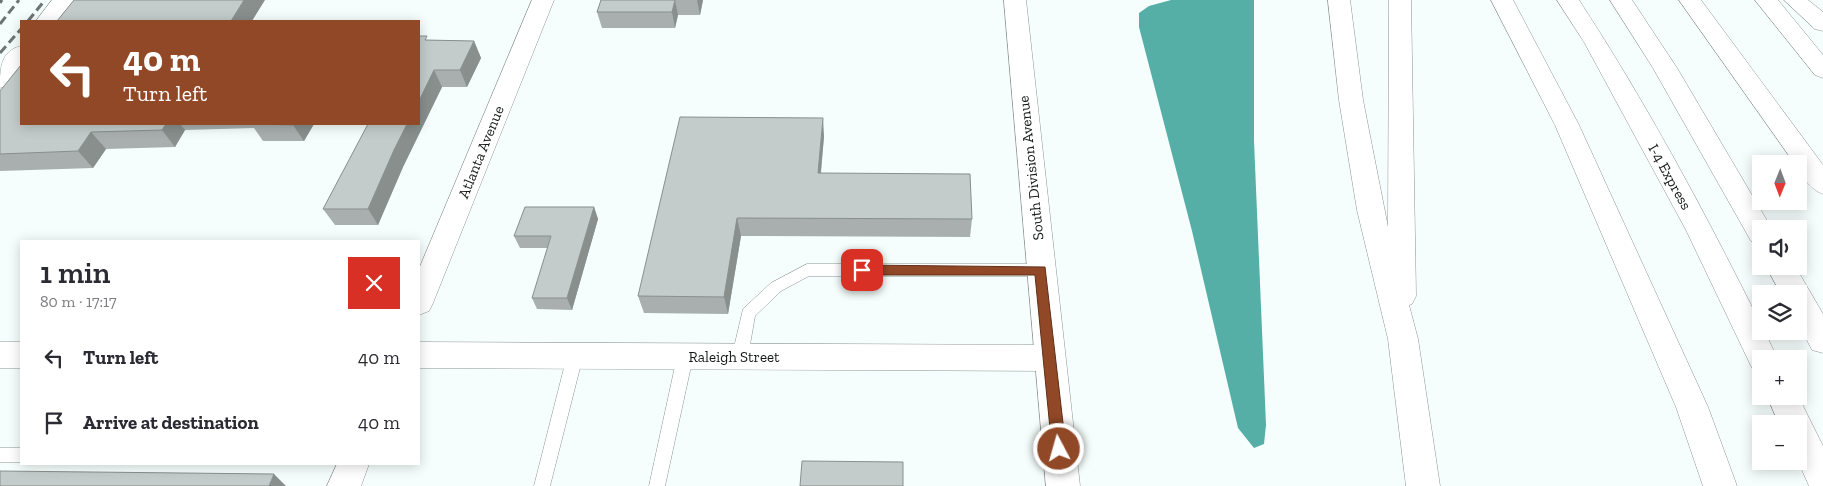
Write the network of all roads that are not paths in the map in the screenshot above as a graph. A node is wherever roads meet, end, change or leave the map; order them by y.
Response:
1 (64, 0) edge
2 (543, 0) edge
3 (1015, 0) edge
4 (1339, 0) edge
5 (1400, 0) edge
6 (1502, 0) edge
7 (1568, 0) edge
8 (1621, 0) edge
9 (1690, 0) edge
10 (1766, 0) edge
11 (1795, 0) edge
12 (48, 20) edge
13 (1823, 24) edge
14 (20, 54) edge
15 (1823, 70) edge
16 (0, 80) edge
17 (1823, 184) edge
18 (1753, 220) edge
19 (1041, 270) junction
20 (420, 302) edge
21 (1807, 313) edge
22 (1403, 339) junction
23 (1823, 341) edge
24 (1759, 350) edge
25 (0, 355) edge
26 (20, 355) edge
27 (420, 355) edge
28 (575, 356) junction
29 (740, 356) junction
30 (685, 357) junction
31 (1049, 358) junction
32 (1807, 447) edge
33 (0, 455) edge
34 (20, 455) edge
35 (353, 465) edge
36 (1823, 480) edge
37 (344, 486) edge
38 (542, 486) edge
39 (657, 486) edge
40 (1063, 486) edge
41 (1423, 486) edge
42 (1720, 486) edge

1 - 12 main road
2 - 20 main road, Atlanta Avenue
3 - 19 main road, South Division Avenue
4 - 22 main road
5 - 22 main road
6 - 42 main road
7 - 24 main road, I-4 Express
8 - 18 main road
9 - 17 main road
10 - 15 main road
11 - 13 main road
14 - 16 main road
19 - 29 lane
19 - 31 main road, South Division Avenue
21 - 23 main road
22 - 41 main road
25 - 26 main road
27 - 28 main road, Raleigh Street
28 - 30 main road, Raleigh Street
28 - 38 lane
29 - 30 main road, Raleigh Street
29 - 31 main road, Raleigh Street
30 - 39 lane
31 - 40 main road, South Division Avenue
32 - 36 main road
33 - 34 lane
35 - 37 main road

